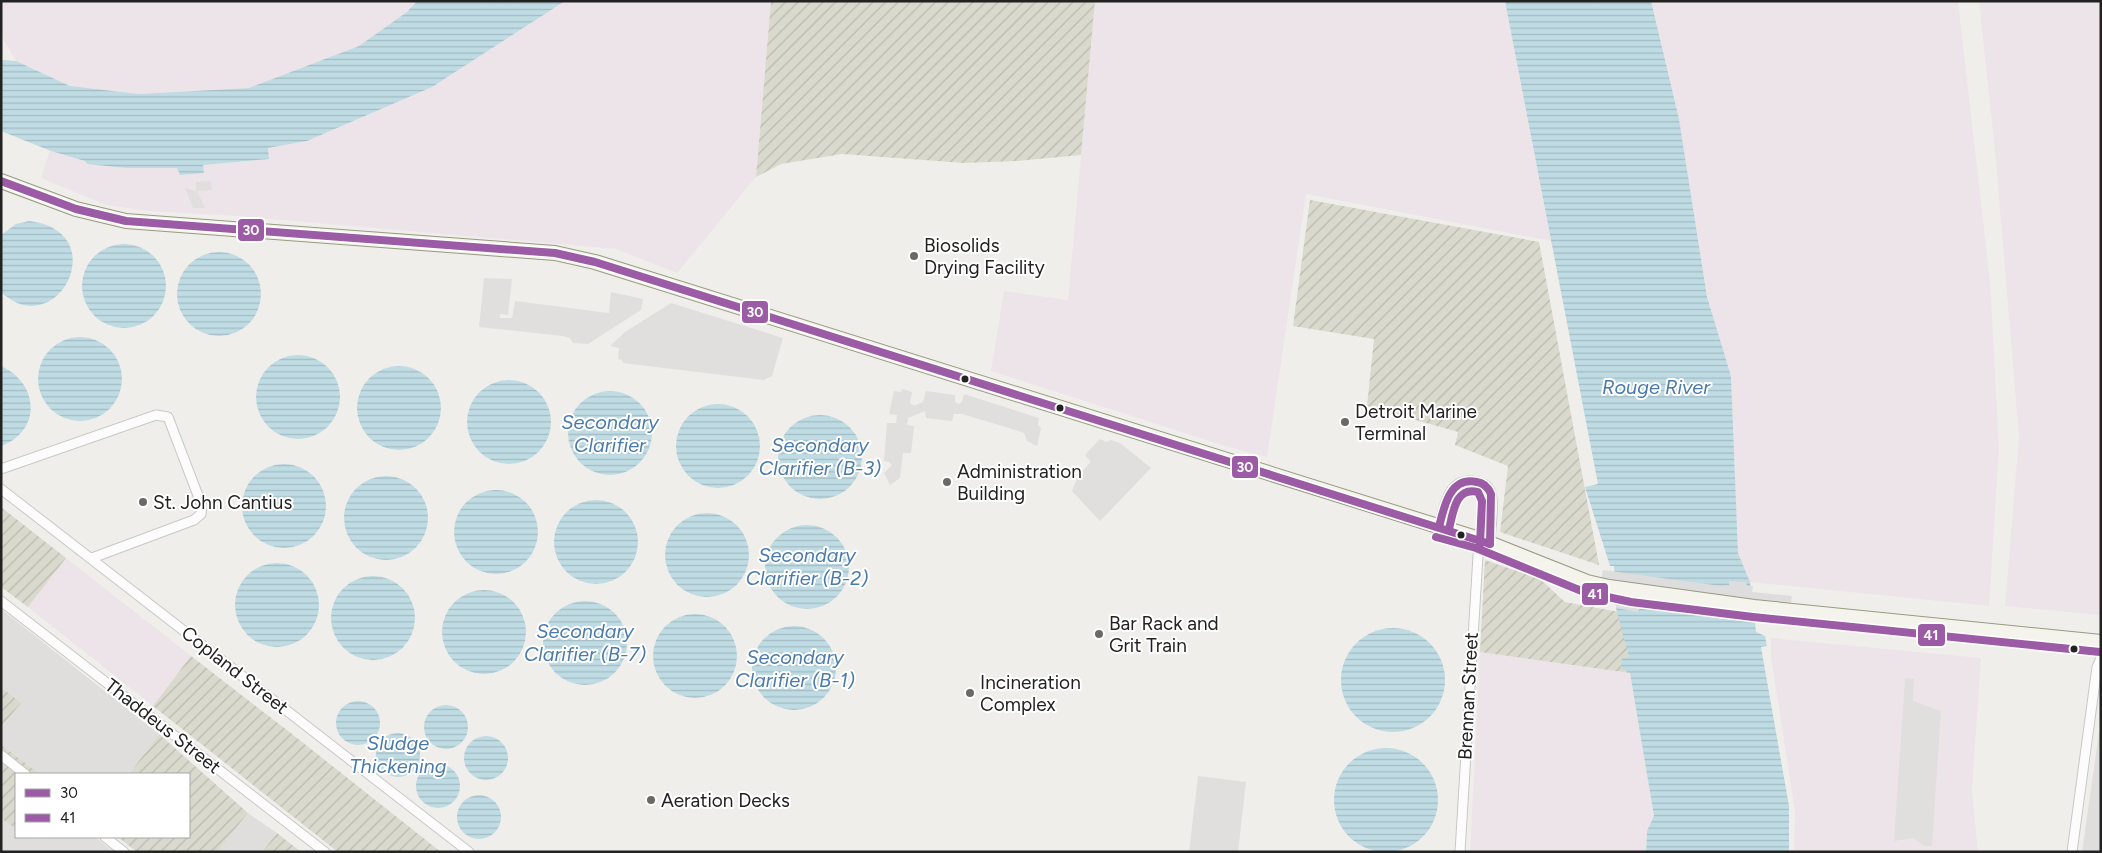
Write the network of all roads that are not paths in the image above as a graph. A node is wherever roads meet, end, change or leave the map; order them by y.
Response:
1 (1, 181) edge
2 (1, 470) edge
3 (1, 488) edge
4 (1439, 527) junction
5 (1484, 542) junction
6 (92, 558) junction
7 (1, 601) edge
8 (2101, 642) edge
9 (2101, 658) edge
10 (1, 755) edge
11 (25, 773) edge
12 (106, 838) edge
13 (124, 852) edge
14 (325, 852) edge
15 (469, 852) edge
16 (1460, 852) edge
17 (2072, 852) edge

1 - 4 main road
2 - 6 street
3 - 6 street, Copland Street
4 - 5 main road
4 - 5 street, Brennan Street
5 - 8 main road
5 - 16 street, Brennan Street
6 - 15 street, Copland Street
7 - 14 street, Thaddeus Street
9 - 17 street
10 - 11 street
12 - 13 street

